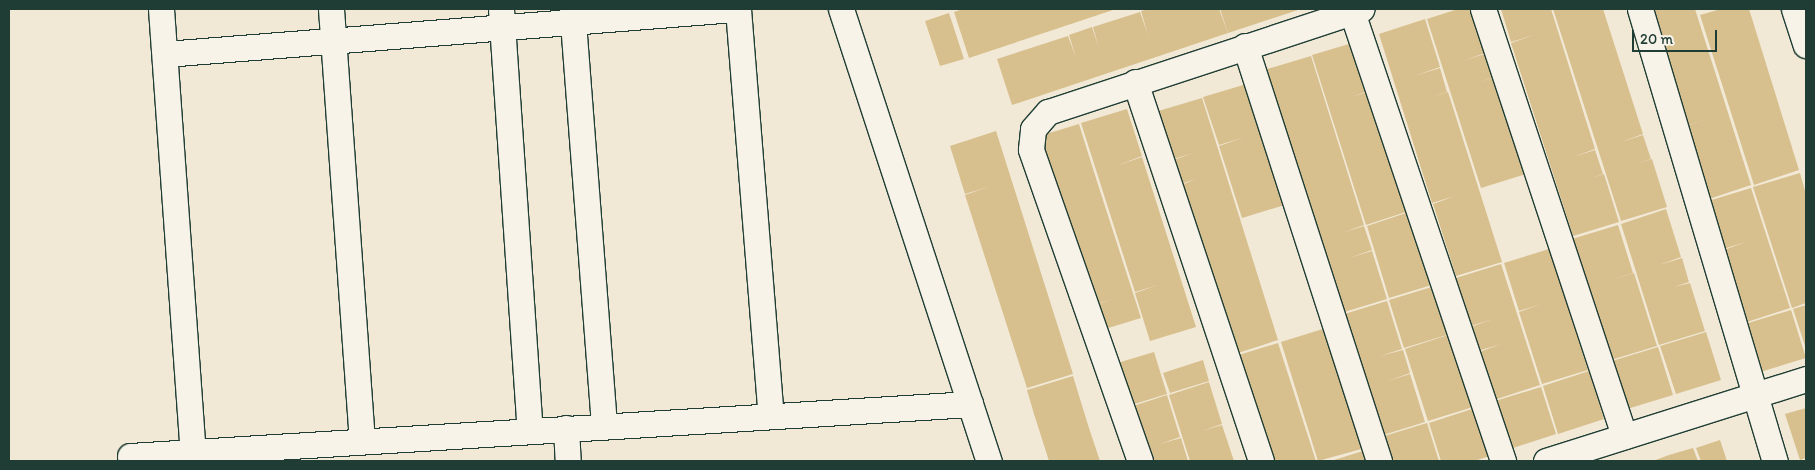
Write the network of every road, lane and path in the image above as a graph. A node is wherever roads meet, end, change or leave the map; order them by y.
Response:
1 (161, 9) edge
2 (331, 9) edge
3 (734, 9) edge
4 (738, 9) edge
5 (841, 9) edge
6 (1483, 9) edge
7 (1640, 9) edge
8 (1794, 9) edge
9 (1357, 10) edge
10 (573, 15) edge
11 (502, 18) edge
12 (333, 41) junction
13 (1806, 45) edge
14 (1245, 46) junction
15 (165, 54) junction
16 (1135, 82) junction
17 (1806, 379) edge
18 (1756, 395) junction
19 (970, 404) junction
20 (771, 416) junction
21 (604, 426) junction
22 (566, 428) junction
23 (530, 430) junction
24 (1624, 436) junction
25 (362, 441) junction
26 (193, 451) junction
27 (130, 456) dead end
28 (568, 461) edge
29 (989, 461) edge
30 (1140, 461) edge
31 (1260, 461) edge
32 (1379, 461) edge
33 (1503, 461) edge
34 (1546, 461) edge
35 (1775, 461) edge

1 - 15 street
2 - 12 street
3 - 10 street
4 - 20 street
5 - 19 street
6 - 24 street
7 - 18 street
8 - 13 street
9 - 14 street
9 - 33 street
10 - 11 street
10 - 21 street
11 - 12 street
11 - 23 street
12 - 15 street
12 - 25 street
14 - 16 street
14 - 32 street
15 - 26 street
16 - 30 street
16 - 31 street
17 - 18 street
18 - 24 street
18 - 35 street
19 - 20 street
19 - 29 street
20 - 21 street
21 - 22 street
22 - 23 street
22 - 28 street
23 - 25 street
24 - 34 street
25 - 26 street
26 - 27 street

